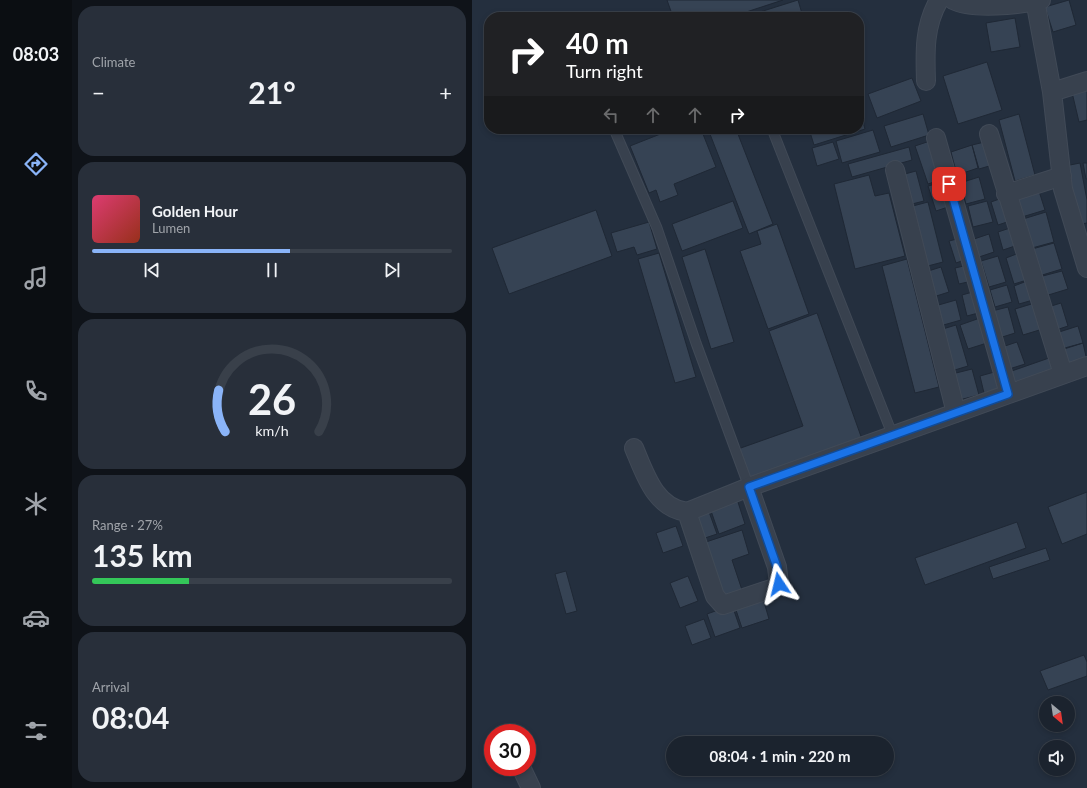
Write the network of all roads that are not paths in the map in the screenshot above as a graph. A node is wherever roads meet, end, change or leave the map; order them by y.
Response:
1 (939, 0) edge
2 (953, 0) edge
3 (1037, 0) edge
4 (926, 81) dead end
5 (1087, 81) edge
6 (1052, 92) junction
7 (616, 134) edge
8 (774, 134) dead end
9 (989, 134) dead end
10 (936, 138) dead end
11 (895, 170) dead end
12 (1062, 176) junction
13 (1006, 194) junction
14 (1087, 268) edge
15 (1087, 366) edge
16 (1063, 374) junction
17 (1008, 394) junction
18 (956, 413) junction
19 (893, 436) junction
20 (634, 448) dead end
21 (749, 487) junction
22 (687, 512) junction
23 (525, 776) edge
24 (531, 788) edge

1 - 4 street
2 - 3 street
3 - 6 street
5 - 6 street
6 - 12 street
7 - 21 lane
8 - 19 lane
9 - 13 street
10 - 17 street
11 - 18 street
12 - 13 street
12 - 14 street
13 - 16 street
15 - 16 street
16 - 17 street
17 - 18 street
18 - 19 street
19 - 21 street
20 - 22 street
21 - 22 street
21 - 22 street
23 - 24 street

